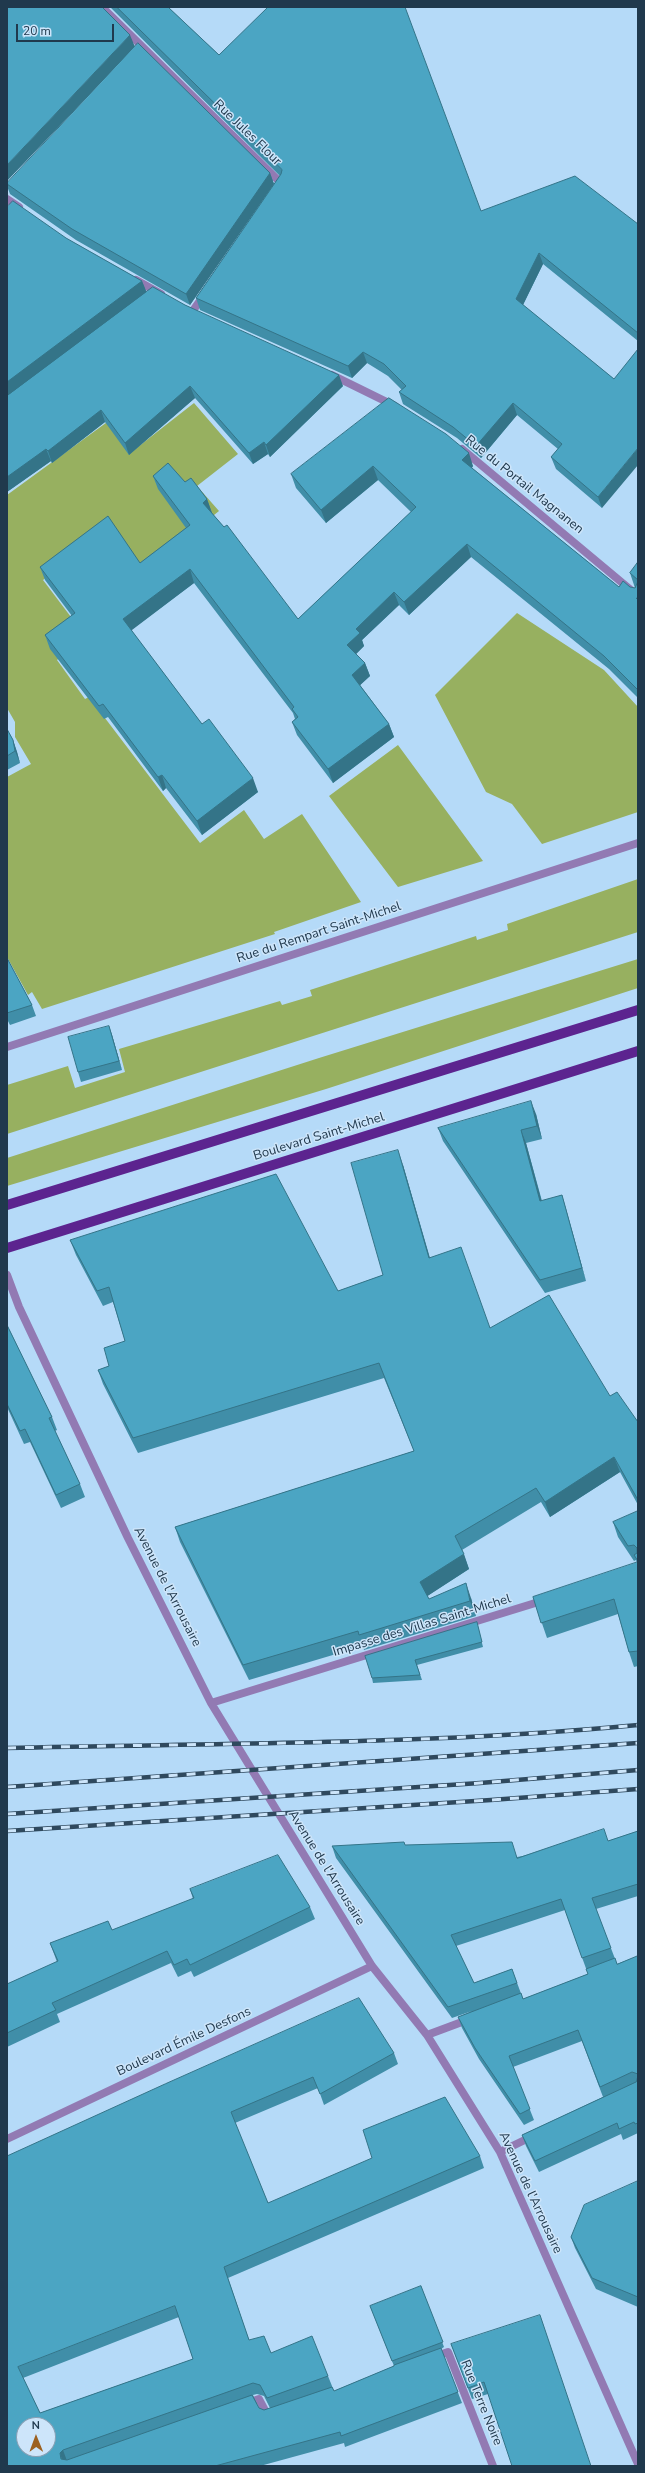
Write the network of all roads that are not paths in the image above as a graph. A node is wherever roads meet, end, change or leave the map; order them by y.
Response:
1 (102, 7) edge
2 (272, 196) edge
3 (7, 199) edge
4 (16, 205) junction
5 (10, 213) edge
6 (28, 214) edge
7 (125, 274) edge
8 (210, 286) edge
9 (169, 299) edge
10 (193, 312) edge
11 (326, 372) edge
12 (403, 410) edge
13 (454, 443) edge
14 (638, 596) edge
15 (638, 843) edge
16 (638, 1010) edge
17 (7, 1047) edge
18 (638, 1051) edge
19 (7, 1205) edge
20 (7, 1248) edge
21 (7, 1275) edge
22 (551, 1598) edge
23 (211, 1703) junction
24 (372, 1966) junction
25 (477, 2017) edge
26 (427, 2035) junction
27 (544, 2131) edge
28 (7, 2139) edge
29 (500, 2152) junction
30 (425, 2360) edge
31 (237, 2407) edge
32 (283, 2411) edge
33 (638, 2464) edge
34 (493, 2466) edge

1 - 2 street, Rue Jules Flour
3 - 4 street
4 - 5 street
4 - 6 street
7 - 9 street
8 - 10 street
11 - 12 street
13 - 14 street, Rue du Portail Magnanen
15 - 17 street, Rue du Rempart Saint-Michel
16 - 19 main road, Boulevard Saint-Michel
18 - 20 main road, Boulevard Saint-Michel
21 - 23 street, Avenue de l'Arrousaire
22 - 23 street, Impasse des Villas Saint-Michel
23 - 24 street, Avenue de l'Arrousaire
24 - 26 street, Avenue de l'Arrousaire
24 - 28 street, Boulevard Émile Desfons
25 - 26 street
26 - 29 street, Avenue de l'Arrousaire
27 - 29 street
29 - 33 street, Avenue de l'Arrousaire
30 - 34 street, Rue Terre Noire
31 - 32 street

